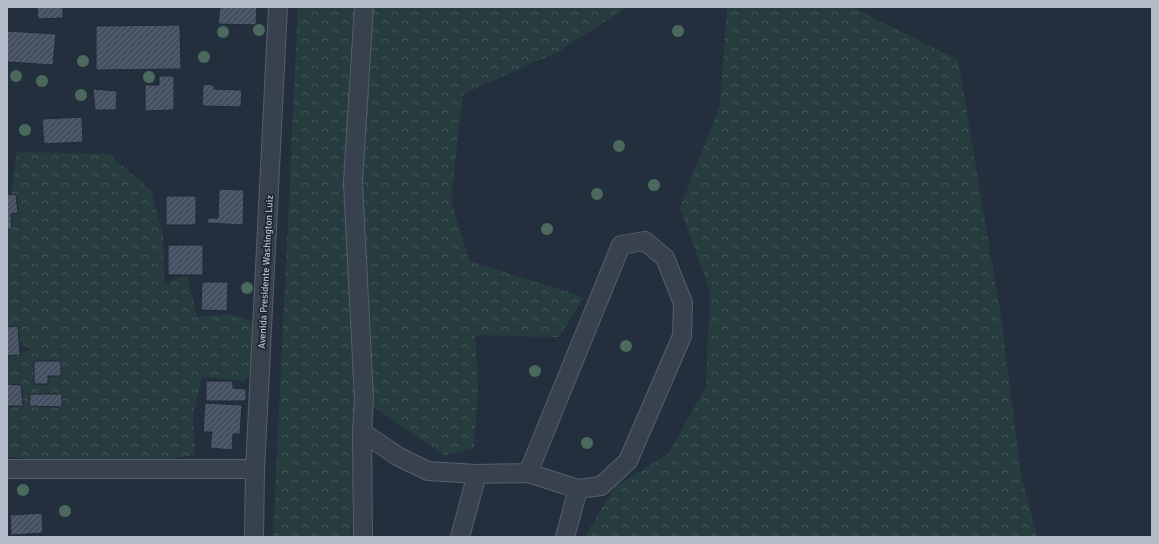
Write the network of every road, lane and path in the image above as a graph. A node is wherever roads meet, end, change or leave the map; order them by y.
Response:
1 (278, 7) edge
2 (364, 7) edge
3 (362, 432) junction
4 (7, 469) edge
5 (255, 470) junction
6 (528, 473) junction
7 (477, 474) junction
8 (578, 489) junction
9 (254, 537) edge
10 (363, 537) edge
11 (460, 537) edge
12 (565, 537) edge

1 - 5 street, Avenida Presidente Washington Luiz
2 - 3 street
3 - 7 street
3 - 10 street
4 - 5 street
5 - 9 street, Avenida Presidente Washington Luiz
6 - 7 street
6 - 8 street
6 - 8 street
7 - 11 street
8 - 12 street

